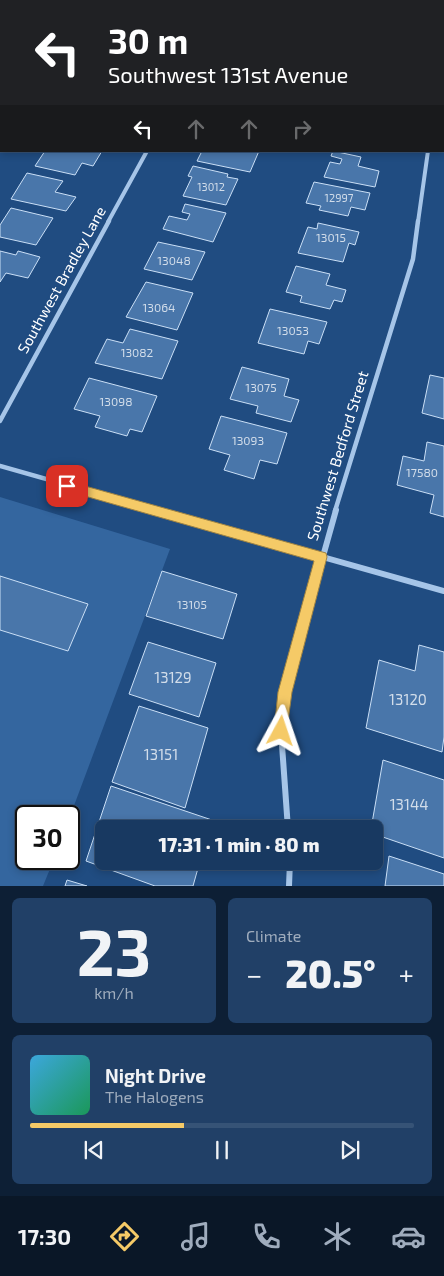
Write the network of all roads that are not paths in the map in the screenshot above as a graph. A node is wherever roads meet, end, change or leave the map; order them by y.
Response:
1 (146, 152) edge
2 (428, 152) edge
3 (0, 421) edge
4 (0, 466) edge
5 (321, 557) junction
6 (444, 591) edge
7 (287, 820) edge
8 (290, 870) edge
9 (290, 886) edge

1 - 3 street, Southwest Bradley Lane
2 - 5 street, Southwest Bedford Street
4 - 5 street
5 - 6 street
5 - 7 street, Southwest Bedford Street
8 - 9 street

